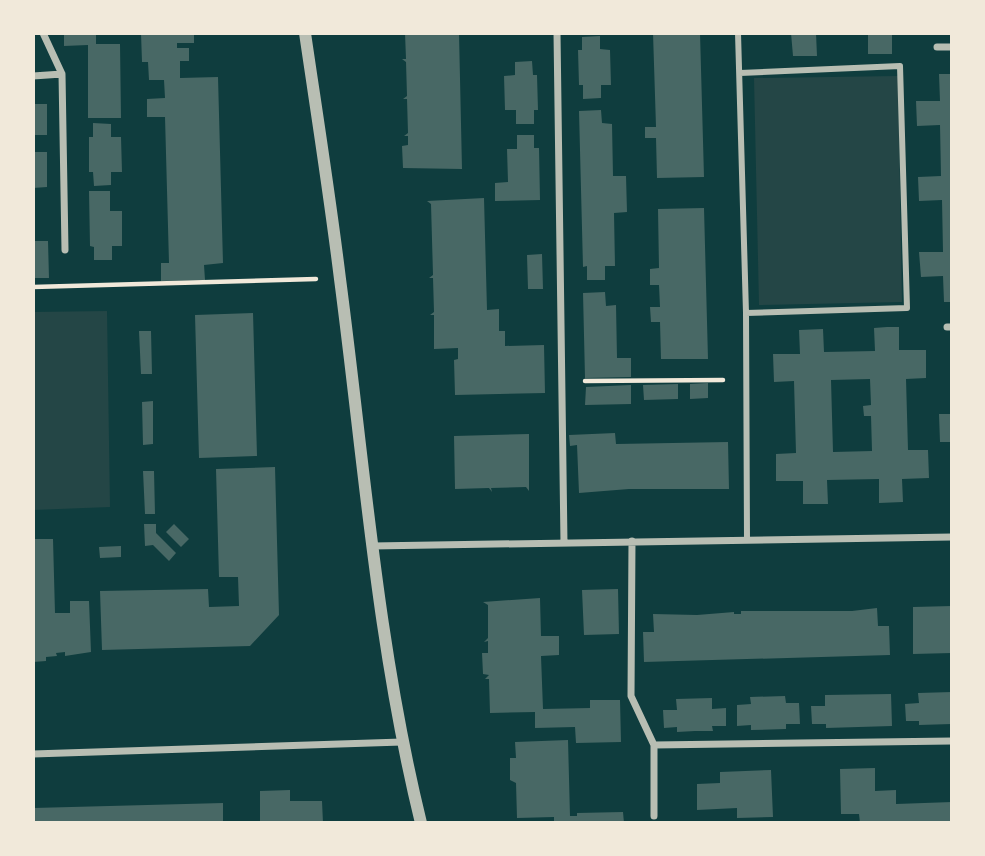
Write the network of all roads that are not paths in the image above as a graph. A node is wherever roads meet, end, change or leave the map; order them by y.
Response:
1 (43, 33) edge
2 (305, 33) edge
3 (558, 33) edge
4 (738, 33) edge
5 (937, 47) dead end
6 (952, 47) edge
7 (740, 73) junction
8 (62, 74) junction
9 (33, 76) edge
10 (65, 250) dead end
11 (746, 313) junction
12 (952, 537) edge
13 (747, 540) junction
14 (632, 541) junction
15 (564, 543) junction
16 (371, 546) junction
17 (952, 741) edge
18 (402, 742) junction
19 (654, 745) junction
20 (33, 754) edge
21 (654, 817) dead end
22 (421, 823) edge

1 - 8 street
2 - 16 street
3 - 15 street
4 - 7 street
5 - 6 street
7 - 11 street
7 - 11 street
8 - 9 street
8 - 10 street
11 - 13 street
12 - 13 street
13 - 14 street
14 - 15 street
14 - 19 street
15 - 16 street
16 - 18 street
17 - 19 street
18 - 20 street
18 - 22 street
19 - 21 street

